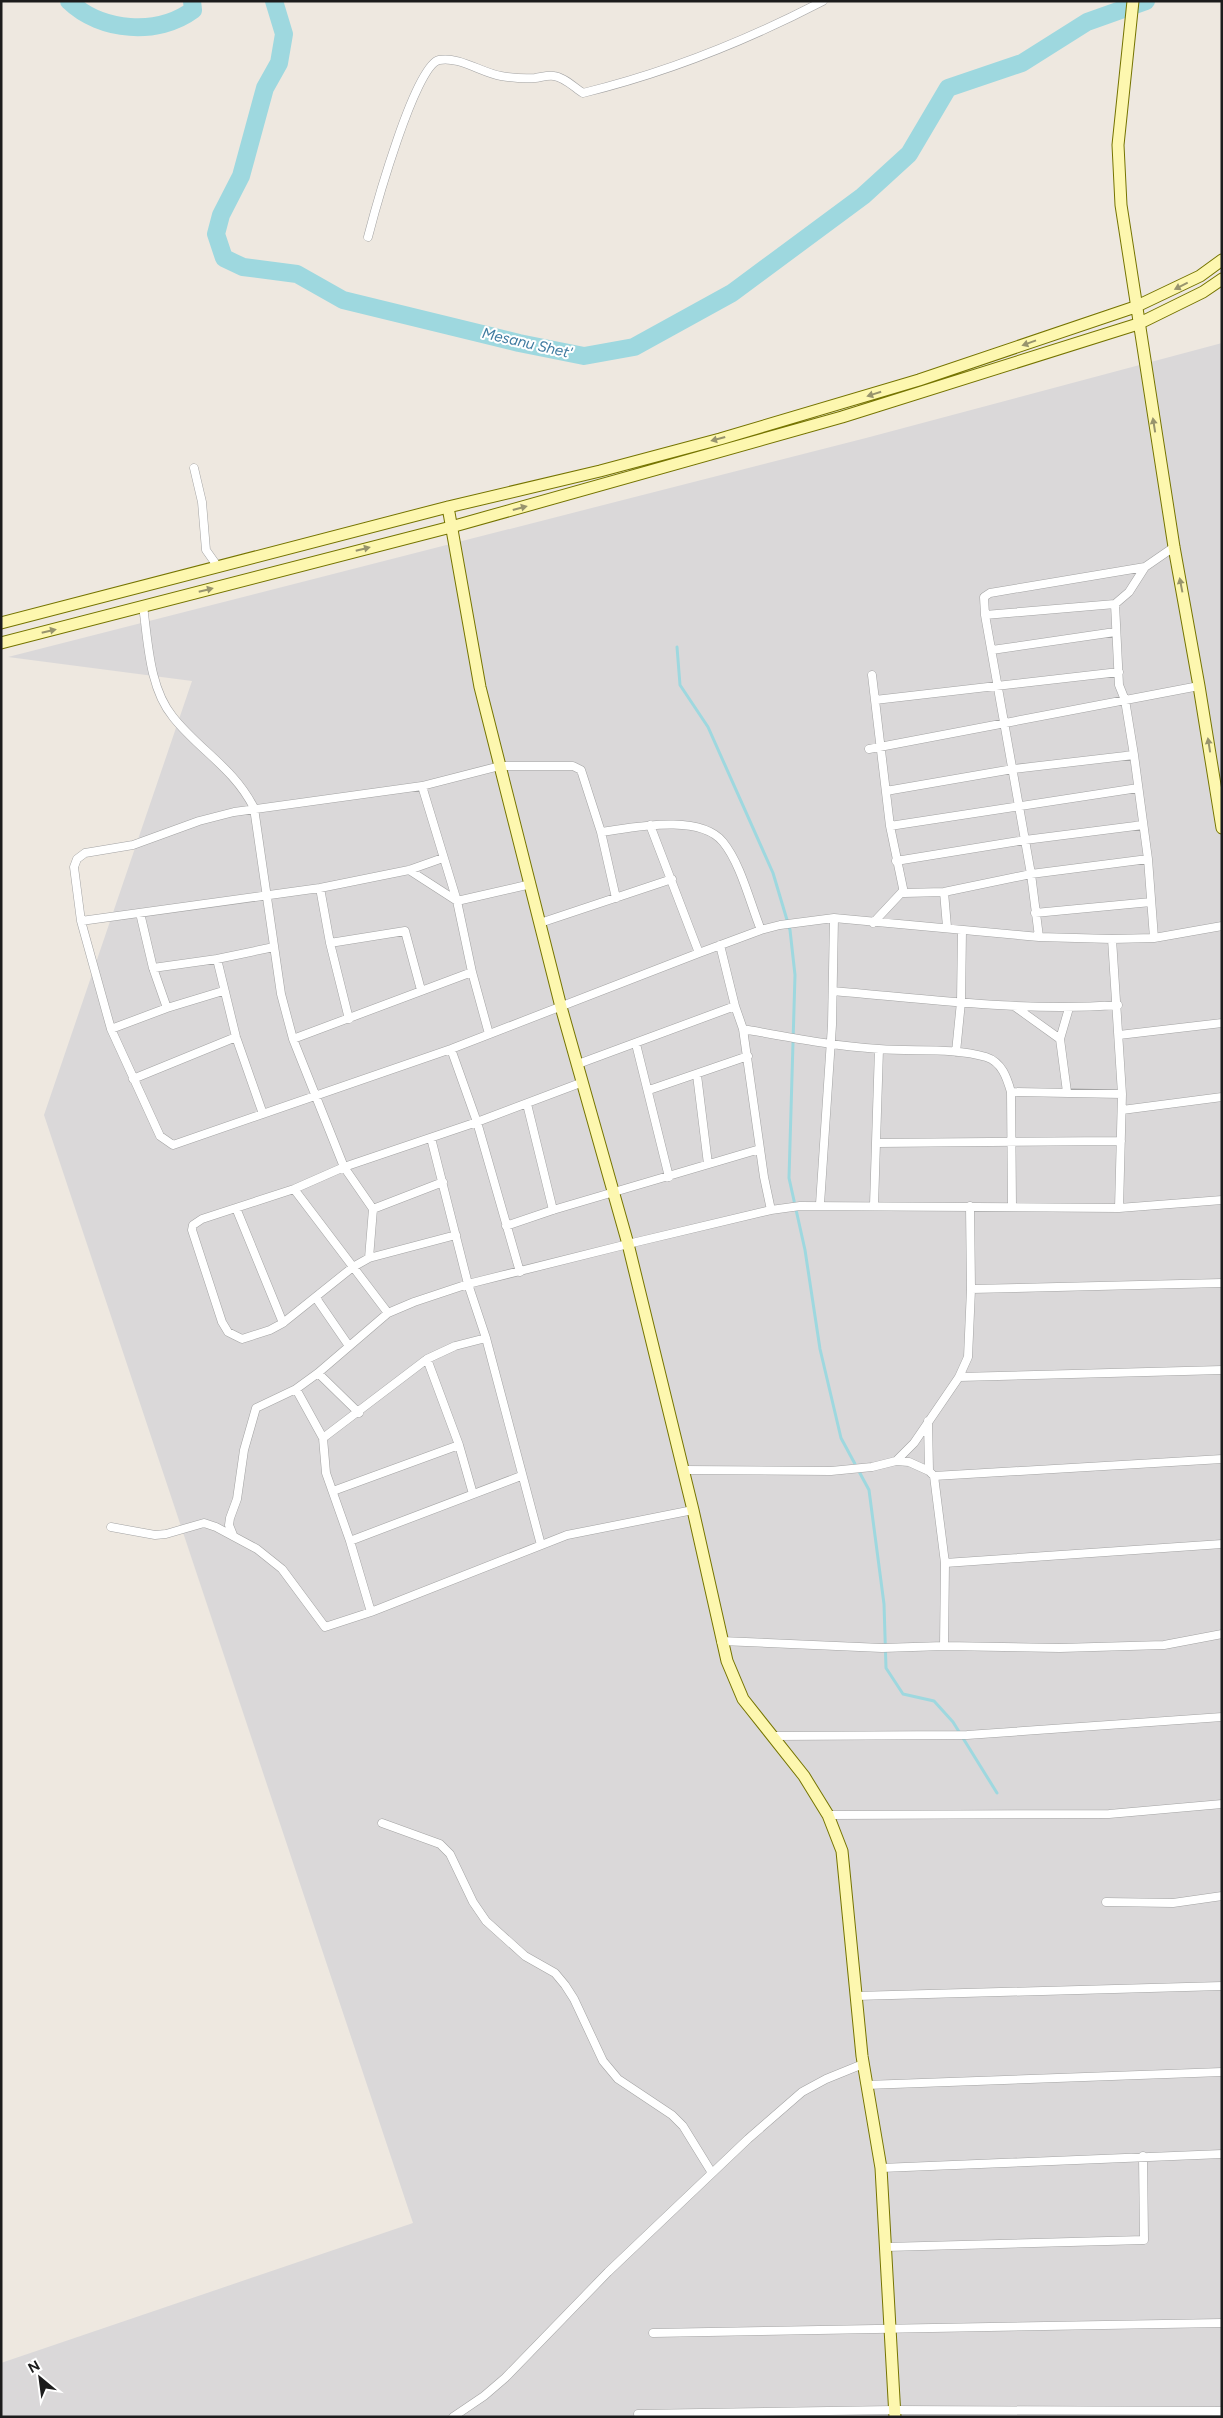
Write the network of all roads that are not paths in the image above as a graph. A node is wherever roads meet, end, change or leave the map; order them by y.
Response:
1 (823, 1) edge
2 (1132, 1) edge
3 (368, 237) dead end
4 (1222, 260) edge
5 (1222, 279) edge
6 (1135, 307) junction
7 (1138, 324) junction
8 (748, 431) junction
9 (752, 443) junction
10 (194, 468) dead end
11 (448, 507) junction
12 (451, 527) junction
13 (1174, 547) junction
14 (218, 567) junction
15 (1145, 567) junction
16 (1115, 604) junction
17 (143, 606) junction
18 (985, 615) junction
19 (1, 623) edge
20 (1115, 632) junction
21 (1, 643) edge
22 (992, 650) junction
23 (1119, 672) junction
24 (872, 675) dead end
25 (997, 684) junction
26 (1199, 686) junction
27 (876, 700) junction
28 (1125, 700) junction
29 (1005, 723) junction
30 (882, 746) junction
31 (869, 749) dead end
32 (1134, 755) junction
33 (500, 766) junction
34 (1013, 770) junction
35 (422, 786) junction
36 (1138, 788) junction
37 (886, 791) junction
38 (1020, 807) junction
39 (254, 808) junction
40 (650, 825) junction
41 (1143, 825) junction
42 (890, 826) junction
43 (1222, 828) edge
44 (601, 832) junction
45 (1025, 840) junction
46 (443, 858) junction
47 (1148, 859) junction
48 (896, 861) junction
49 (409, 870) junction
50 (1031, 874) junction
51 (672, 879) junction
52 (531, 884) junction
53 (320, 888) junction
54 (902, 892) junction
55 (944, 892) junction
56 (268, 895) junction
57 (616, 898) junction
58 (457, 901) junction
59 (1152, 902) junction
60 (140, 913) junction
61 (1036, 913) junction
62 (834, 918) junction
63 (81, 921) junction
64 (540, 922) junction
65 (873, 923) junction
66 (1222, 926) edge
67 (947, 927) junction
68 (760, 930) junction
69 (962, 930) junction
70 (1039, 937) junction
71 (1154, 938) junction
72 (1112, 939) junction
73 (330, 943) junction
74 (720, 945) junction
75 (274, 947) junction
76 (700, 953) junction
77 (217, 959) junction
78 (153, 968) junction
79 (472, 972) junction
80 (421, 990) junction
81 (223, 991) junction
82 (833, 991) junction
83 (960, 1002) junction
84 (1118, 1005) junction
85 (735, 1006) junction
86 (1014, 1006) junction
87 (167, 1008) junction
88 (562, 1008) junction
89 (1069, 1008) junction
90 (349, 1019) junction
91 (1222, 1023) edge
92 (111, 1029) junction
93 (743, 1029) junction
94 (490, 1034) junction
95 (1119, 1035) junction
96 (236, 1038) junction
97 (293, 1039) junction
98 (1060, 1039) junction
99 (636, 1044) junction
100 (830, 1044) junction
101 (451, 1048) junction
102 (880, 1049) junction
103 (956, 1052) junction
104 (748, 1056) junction
105 (578, 1064) junction
106 (697, 1075) junction
107 (133, 1079) junction
108 (583, 1082) junction
109 (649, 1090) junction
110 (1011, 1092) junction
111 (1067, 1092) junction
112 (316, 1094) junction
113 (1122, 1094) junction
114 (1222, 1097) edge
115 (526, 1104) junction
116 (1122, 1110) junction
117 (263, 1114) junction
118 (477, 1122) junction
119 (431, 1138) junction
120 (1121, 1141) junction
121 (877, 1143) junction
122 (1010, 1143) junction
123 (760, 1149) junction
124 (708, 1164) junction
125 (344, 1167) junction
126 (669, 1177) junction
127 (443, 1182) junction
128 (294, 1189) junction
129 (613, 1193) junction
130 (1222, 1200) edge
131 (820, 1204) junction
132 (874, 1205) junction
133 (970, 1206) junction
134 (1012, 1207) junction
135 (236, 1208) junction
136 (1119, 1208) junction
137 (372, 1209) junction
138 (553, 1210) junction
139 (771, 1210) junction
140 (506, 1226) junction
141 (456, 1235) junction
142 (628, 1244) junction
143 (368, 1258) junction
144 (353, 1267) junction
145 (520, 1272) junction
146 (1222, 1283) edge
147 (468, 1284) junction
148 (971, 1289) junction
149 (316, 1298) junction
150 (388, 1313) junction
151 (283, 1323) junction
152 (486, 1338) junction
153 (349, 1346) junction
154 (427, 1359) junction
155 (1222, 1370) edge
156 (318, 1373) junction
157 (959, 1377) junction
158 (296, 1388) junction
159 (358, 1412) junction
160 (928, 1422) junction
161 (324, 1438) junction
162 (459, 1445) junction
163 (1222, 1459) edge
164 (896, 1461) junction
165 (683, 1470) junction
166 (931, 1473) junction
167 (521, 1476) junction
168 (333, 1492) junction
169 (473, 1494) junction
170 (693, 1510) junction
171 (111, 1526) dead end
172 (233, 1535) junction
173 (350, 1542) junction
174 (1222, 1544) edge
175 (541, 1545) junction
176 (945, 1564) junction
177 (371, 1612) junction
178 (1222, 1634) edge
179 (721, 1641) junction
180 (944, 1646) junction
181 (1222, 1717) edge
182 (773, 1736) junction
183 (1222, 1804) edge
184 (828, 1815) junction
185 (382, 1823) dead end
186 (1222, 1896) edge
187 (1106, 1902) dead end
188 (1222, 1986) edge
189 (856, 1996) junction
190 (863, 2064) junction
191 (1222, 2072) edge
192 (866, 2084) junction
193 (1222, 2154) edge
194 (1143, 2156) junction
195 (881, 2168) junction
196 (712, 2174) junction
197 (886, 2247) junction
198 (1222, 2323) edge
199 (889, 2328) junction
200 (653, 2333) dead end
201 (1222, 2411) edge
202 (895, 2413) edge
203 (638, 2414) dead end
204 (453, 2417) edge

1 - 3 street
2 - 6 street
4 -> 6 street
5 - 7 street
6 - 7 street
6 -> 8 street
7 - 9 street
13 -> 7 street
8 - 9 street
8 -> 11 street
12 -> 9 street
10 - 14 street
11 - 12 street
11 - 14 street
17 -> 12 street
12 - 33 street
13 - 15 street
26 -> 13 street
14 - 19 street
15 - 16 street
15 - 18 street
16 - 18 street
16 - 20 street
21 -> 17 street
17 - 39 street
18 - 22 street
20 - 22 street
20 - 23 street
22 - 25 street
23 - 25 street
23 - 28 street
24 - 27 street
25 - 27 street
25 - 29 street
26 - 28 street
43 -> 26 street
27 - 30 street
28 - 29 street
28 - 32 street
29 - 30 street
29 - 34 street
30 - 31 street
30 - 37 street
32 - 34 street
32 - 36 street
33 - 35 street
33 - 44 street
33 - 52 street
34 - 37 street
34 - 38 street
35 - 39 street
35 - 46 street
36 - 38 street
36 - 41 street
37 - 42 street
38 - 42 street
38 - 45 street
39 - 56 street
39 - 63 street
40 - 44 street
40 - 51 street
40 - 68 street
41 - 45 street
41 - 47 street
42 - 48 street
44 - 57 street
45 - 48 street
45 - 50 street
46 - 49 street
46 - 58 street
47 - 50 street
47 - 59 street
48 - 54 street
49 - 53 street
49 - 58 street
50 - 55 street
50 - 61 street
51 - 57 street
51 - 76 street
52 - 58 street
52 - 64 street
53 - 56 street
53 - 73 street
54 - 55 street
54 - 65 street
55 - 67 street
56 - 60 street
56 - 75 street
57 - 64 street
58 - 79 street
59 - 61 street
59 - 71 street
60 - 63 street
60 - 78 street
61 - 70 street
62 - 65 street
62 - 68 street
62 - 82 street
63 - 92 street
64 - 88 street
65 - 67 street
66 - 71 street
67 - 69 street
68 - 74 street
69 - 70 street
69 - 83 street
70 - 72 street
71 - 72 street
72 - 84 street
73 - 80 street
73 - 90 street
74 - 76 street
74 - 85 street
75 - 77 street
75 - 97 street
76 - 88 street
77 - 78 street
77 - 81 street
78 - 87 street
79 - 80 street
79 - 94 street
80 - 90 street
81 - 87 street
81 - 96 street
82 - 83 street
82 - 100 street
83 - 86 street
83 - 103 street
84 - 89 street
84 - 95 street
85 - 93 street
85 - 99 street
86 - 89 street
86 - 98 street
87 - 92 street
88 - 94 street
88 - 105 street
89 - 98 street
90 - 97 street
91 - 95 street
92 - 107 street
93 - 100 street
93 - 104 street
94 - 101 street
95 - 113 street
96 - 107 street
96 - 117 street
97 - 112 street
98 - 111 street
99 - 105 street
99 - 109 street
100 - 102 street
100 - 131 street
101 - 112 street
101 - 118 street
102 - 103 street
102 - 121 street
103 - 110 street
104 - 106 street
104 - 123 street
105 - 108 street
106 - 109 street
106 - 124 street
107 - 117 street
108 - 115 street
108 - 129 street
109 - 126 street
110 - 111 street
110 - 122 street
111 - 113 street
112 - 117 street
112 - 125 street
113 - 116 street
114 - 116 street
115 - 118 street
115 - 138 street
116 - 120 street
118 - 119 street
118 - 140 street
119 - 125 street
119 - 127 street
120 - 122 street
120 - 136 street
121 - 122 street
121 - 132 street
122 - 134 street
123 - 124 street
123 - 139 street
124 - 126 street
125 - 128 street
125 - 137 street
126 - 129 street
127 - 137 street
127 - 141 street
128 - 135 street
128 - 144 street
129 - 138 street
129 - 142 street
130 - 136 street
131 - 132 street
131 - 139 street
132 - 133 street
133 - 134 street
133 - 148 street
134 - 136 street
135 - 151 street
135 - 151 street
137 - 143 street
138 - 140 street
139 - 142 street
140 - 145 street
141 - 143 street
141 - 147 street
142 - 145 street
142 - 165 street
143 - 144 street
144 - 149 street
144 - 150 street
145 - 147 street
146 - 148 street
147 - 150 street
147 - 152 street
148 - 157 street
149 - 151 street
149 - 153 street
150 - 153 street
152 - 154 street
152 - 167 street
153 - 156 street
154 - 159 street
154 - 162 street
155 - 157 street
156 - 158 street
156 - 159 street
157 - 160 street
158 - 161 street
158 - 172 street
159 - 161 street
160 - 164 street
160 - 166 street
161 - 168 street
162 - 168 street
162 - 169 street
163 - 166 street
164 - 165 street
164 - 166 street
165 - 170 street
166 - 176 street
167 - 169 street
167 - 175 street
168 - 173 street
169 - 173 street
170 - 175 street
170 - 179 street
171 - 172 street
172 - 177 street
173 - 177 street
174 - 176 street
175 - 177 street
176 - 180 street
178 - 180 street
179 - 180 street
179 - 182 street
181 - 182 street
182 - 184 street
183 - 184 street
184 - 189 street
185 - 196 street
186 - 187 street
188 - 189 street
189 - 190 street
190 - 192 street
190 - 196 street
191 - 192 street
192 - 195 street
193 - 194 street
194 - 195 street
194 - 197 street
195 - 197 street
196 - 204 street
197 - 199 street
198 - 199 street
199 - 200 street
199 - 202 street
201 - 202 street
202 - 203 street

